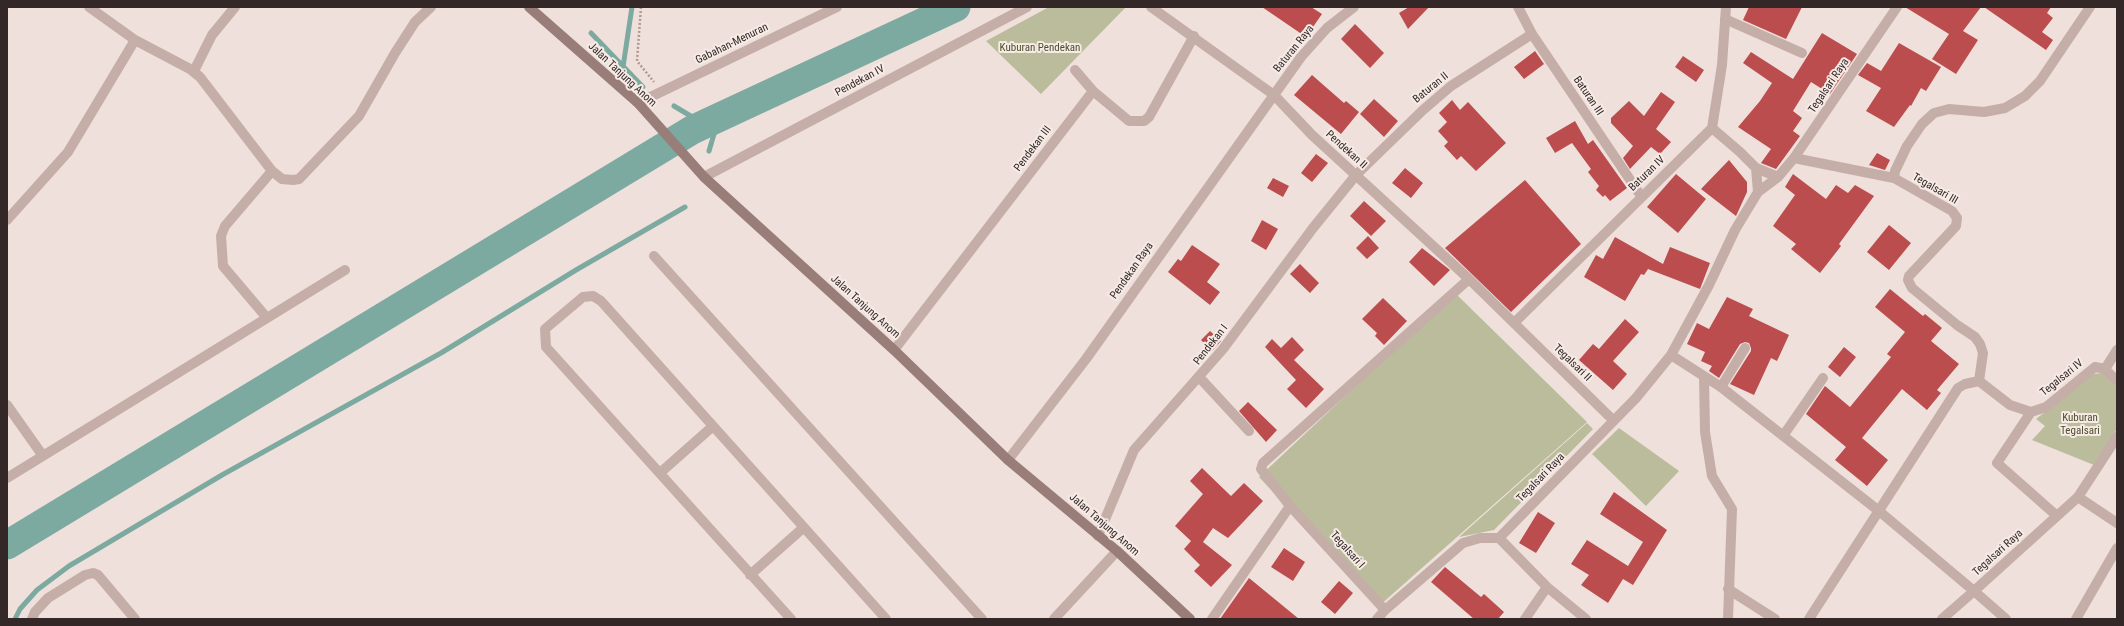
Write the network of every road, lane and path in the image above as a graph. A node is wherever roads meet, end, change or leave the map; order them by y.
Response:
1 (89, 7) edge
2 (234, 7) edge
3 (431, 7) edge
4 (529, 7) edge
5 (641, 7) edge
6 (837, 7) edge
7 (1028, 7) edge
8 (1151, 7) edge
9 (1354, 7) edge
10 (1518, 7) edge
11 (1726, 7) edge
12 (1898, 7) edge
13 (2090, 7) edge
14 (1725, 19) junction
15 (1532, 34) junction
16 (1194, 36) junction
17 (135, 40) junction
18 (1802, 54) dead end
19 (1075, 70) dead end
20 (194, 71) junction
21 (663, 91) junction
22 (1093, 91) junction
23 (1274, 94) junction
24 (638, 103) junction
25 (1712, 128) junction
26 (1794, 158) junction
27 (1756, 168) junction
28 (272, 172) junction
29 (1356, 175) junction
30 (704, 177) junction
31 (1778, 177) junction
32 (1894, 178) junction
33 (1758, 192) junction
34 (1641, 196) junction
35 (7, 220) edge
36 (654, 256) dead end
37 (345, 270) dead end
38 (1469, 279) junction
39 (266, 318) junction
40 (1514, 323) junction
41 (1745, 348) dead end
42 (894, 350) junction
43 (2117, 350) edge
44 (1671, 355) junction
45 (2105, 369) junction
46 (1704, 376) junction
47 (1200, 378) junction
48 (1823, 378) dead end
49 (2117, 381) edge
50 (1978, 382) junction
51 (1721, 387) junction
52 (7, 405) edge
53 (2031, 412) junction
54 (1613, 420) junction
55 (712, 426) junction
56 (1249, 431) dead end
57 (1783, 436) junction
58 (2117, 437) edge
59 (43, 456) junction
60 (1008, 460) junction
61 (661, 472) junction
62 (7, 478) edge
63 (2078, 497) junction
64 (1290, 506) junction
65 (1879, 511) junction
66 (2056, 516) junction
67 (2117, 523) edge
68 (803, 528) junction
69 (1098, 536) junction
70 (1499, 538) junction
71 (2117, 548) edge
72 (1117, 552) junction
73 (750, 575) junction
74 (1547, 587) junction
75 (1728, 589) junction
76 (1974, 591) junction
77 (1385, 610) junction
78 (32, 619) edge
79 (135, 619) edge
80 (791, 619) edge
81 (886, 619) edge
82 (982, 619) edge
83 (1054, 619) edge
84 (1190, 619) edge
85 (1212, 619) edge
86 (1377, 619) edge
87 (1525, 619) edge
88 (1586, 619) edge
89 (1728, 619) edge
90 (1775, 619) edge
91 (1809, 619) edge
92 (1942, 619) edge
93 (2006, 619) edge
94 (2076, 619) edge

1 - 17 street
2 - 20 street
3 - 28 street
4 - 24 main road, Jalan Tanjung Anom
5 - 21 path
6 - 21 street, Gabahan-Menuran
7 - 30 street, Pendekan IV
8 - 16 street, Pendekan II
9 - 23 street, Baturan Raya
10 - 15 street, Baturan III
11 - 14 street
12 - 26 street, Tegalsari Raya
13 - 32 street
14 - 18 street
14 - 25 street
15 - 29 street, Baturan II
15 - 34 street, Baturan III
16 - 22 street
16 - 23 street, Pendekan II
17 - 20 street
17 - 35 street
19 - 22 street
20 - 28 street
21 - 24 street, Gabahan-Menuran
22 - 42 street, Pendekan III
23 - 29 street, Pendekan II
23 - 60 street, Pendekan Raya
24 - 30 main road, Jalan Tanjung Anom
25 - 27 street
25 - 34 street, Baturan IV
26 - 31 street, Tegalsari Raya
26 - 32 street
27 - 31 street
27 - 33 street
28 - 39 street
29 - 38 street, Pendekan II
29 - 47 street, Pendekan I
30 - 42 main road, Jalan Tanjung Anom
31 - 33 street, Tegalsari Raya
32 - 50 street, Tegalsari III
33 - 44 street, Tegalsari Raya
34 - 40 street, Baturan IV
36 - 82 street
37 - 39 street
38 - 40 street, Pendekan II
38 - 64 street, Tegalsari I
39 - 59 street
40 - 54 street, Tegalsari II
41 - 51 street
42 - 60 main road, Jalan Tanjung Anom
43 - 45 street
44 - 46 street, Tegalsari Raya
44 - 54 street, Tegalsari Raya
45 - 49 street
45 - 53 street, Tegalsari IV
46 - 51 street, Tegalsari Raya
46 - 75 street
47 - 56 street
47 - 69 street, Pendekan I
48 - 57 street
50 - 53 street
50 - 65 street
51 - 57 street, Tegalsari Raya
52 - 59 street
53 - 66 street
54 - 70 street, Tegalsari Raya
55 - 61 street
55 - 61 street
55 - 68 street
57 - 65 street, Tegalsari Raya
58 - 63 street
59 - 62 street
60 - 69 main road, Jalan Tanjung Anom
61 - 73 street
63 - 66 street, Tegalsari Raya
63 - 67 street
64 - 77 street, Tegalsari I
64 - 85 street
65 - 76 street, Tegalsari Raya
65 - 91 street
66 - 76 street, Tegalsari Raya
68 - 73 street
68 - 81 street
69 - 72 main road, Jalan Tanjung Anom
70 - 74 street
70 - 77 street
71 - 94 street
72 - 83 street
72 - 84 main road, Jalan Tanjung Anom
73 - 80 street
74 - 87 street
74 - 88 street
75 - 89 street
75 - 90 street
76 - 92 street
76 - 93 street
77 - 86 street
78 - 79 street

